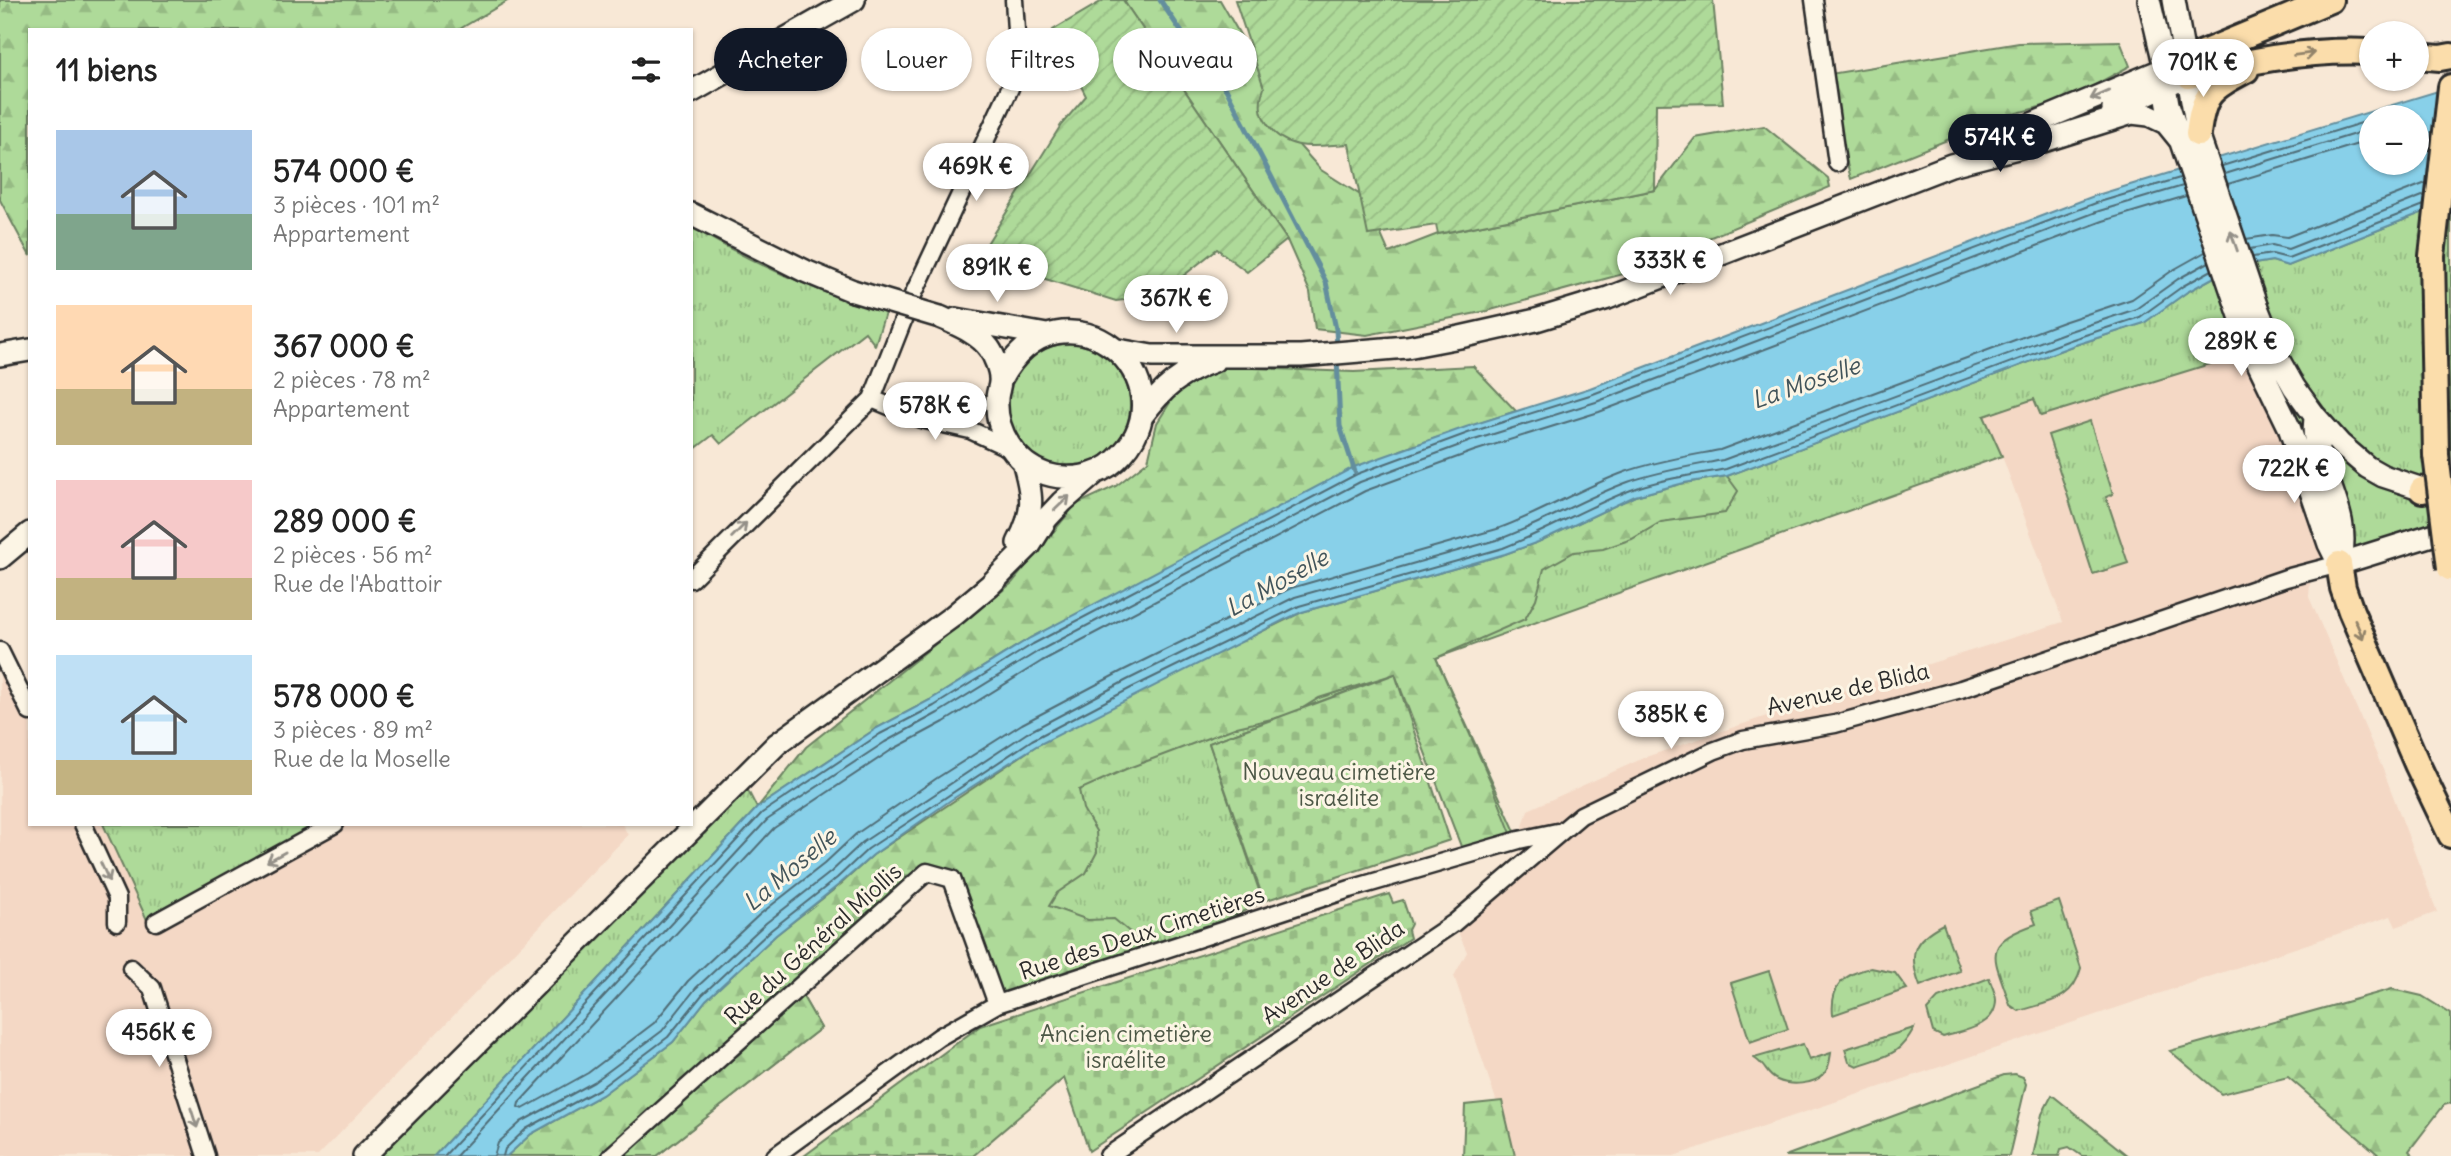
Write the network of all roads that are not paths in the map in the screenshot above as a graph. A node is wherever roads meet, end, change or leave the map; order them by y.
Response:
1 (854, 0) edge
2 (1014, 0) edge
3 (1814, 0) edge
4 (2149, 0) edge
5 (2174, 0) edge
6 (2330, 0) edge
7 (2359, 52) edge
8 (2451, 56) edge
9 (2429, 57) edge
10 (2264, 60) junction
11 (2175, 74) junction
12 (2451, 87) edge
13 (693, 91) edge
14 (2188, 136) junction
15 (2037, 143) junction
16 (1837, 163) dead end
17 (1951, 165) junction
18 (693, 204) edge
19 (693, 215) edge
20 (727, 232) junction
21 (2451, 287) edge
22 (2247, 308) junction
23 (940, 317) junction
24 (1047, 335) junction
25 (2433, 342) junction
26 (28, 350) edge
27 (1118, 350) junction
28 (0, 355) edge
29 (1230, 356) junction
30 (1001, 379) junction
31 (872, 399) junction
32 (1142, 416) junction
33 (2315, 416) junction
34 (1017, 455) junction
35 (1094, 474) junction
36 (2451, 484) edge
37 (2422, 490) junction
38 (2451, 497) edge
39 (2451, 529) edge
40 (28, 535) edge
41 (0, 558) edge
42 (2339, 564) junction
43 (2451, 570) edge
44 (1003, 573) junction
45 (693, 577) edge
46 (0, 651) edge
47 (28, 708) edge
48 (84, 826) edge
49 (331, 826) edge
50 (1559, 832) junction
51 (2451, 835) edge
52 (117, 922) dead end
53 (156, 922) dead end
54 (131, 968) dead end
55 (997, 1004) junction
56 (206, 1156) edge
57 (364, 1156) edge
58 (611, 1156) edge
59 (775, 1156) edge
60 (1108, 1156) edge

1 - 13 main road
2 - 31 street
3 - 16 street
4 - 11 main road
5 - 11 main road
6 - 11 main road
10 -> 7 main road
8 - 9 main road
10 - 11 main road
10 - 14 main road
11 - 14 main road
11 - 15 main road
11 -> 17 main road
12 - 25 main road
14 - 15 main road
14 - 22 main road
15 - 17 main road
17 - 29 main road
18 - 20 main road
19 - 20 main road
20 - 23 main road, bridge
21 - 25 main road
22 - 33 main road
22 - 42 main road
23 - 24 main road
23 - 30 main road
24 - 27 main road
24 - 30 main road
25 - 43 main road, bridge
26 - 28 main road
27 - 29 main road
27 - 32 main road
29 - 32 main road
30 - 34 main road
31 - 34 street
45 -> 31 street
32 - 35 main road
33 - 37 main road
33 - 42 main road
34 - 35 main road
34 - 44 main road
44 -> 35 main road
36 - 37 main road
37 - 38 main road
39 - 42 main road, Avenue de Blida
40 - 41 main road
42 - 50 street, Avenue de Blida
42 -> 51 main road
44 - 57 main road
46 - 47 street
48 -> 52 street
49 -> 53 street
50 - 55 street, Rue des Deux Cimetières
50 - 60 street, Avenue de Blida
54 -> 56 street
55 - 58 street, Rue du Général Miollis
55 - 59 street, Rue des Deux Cimetières

